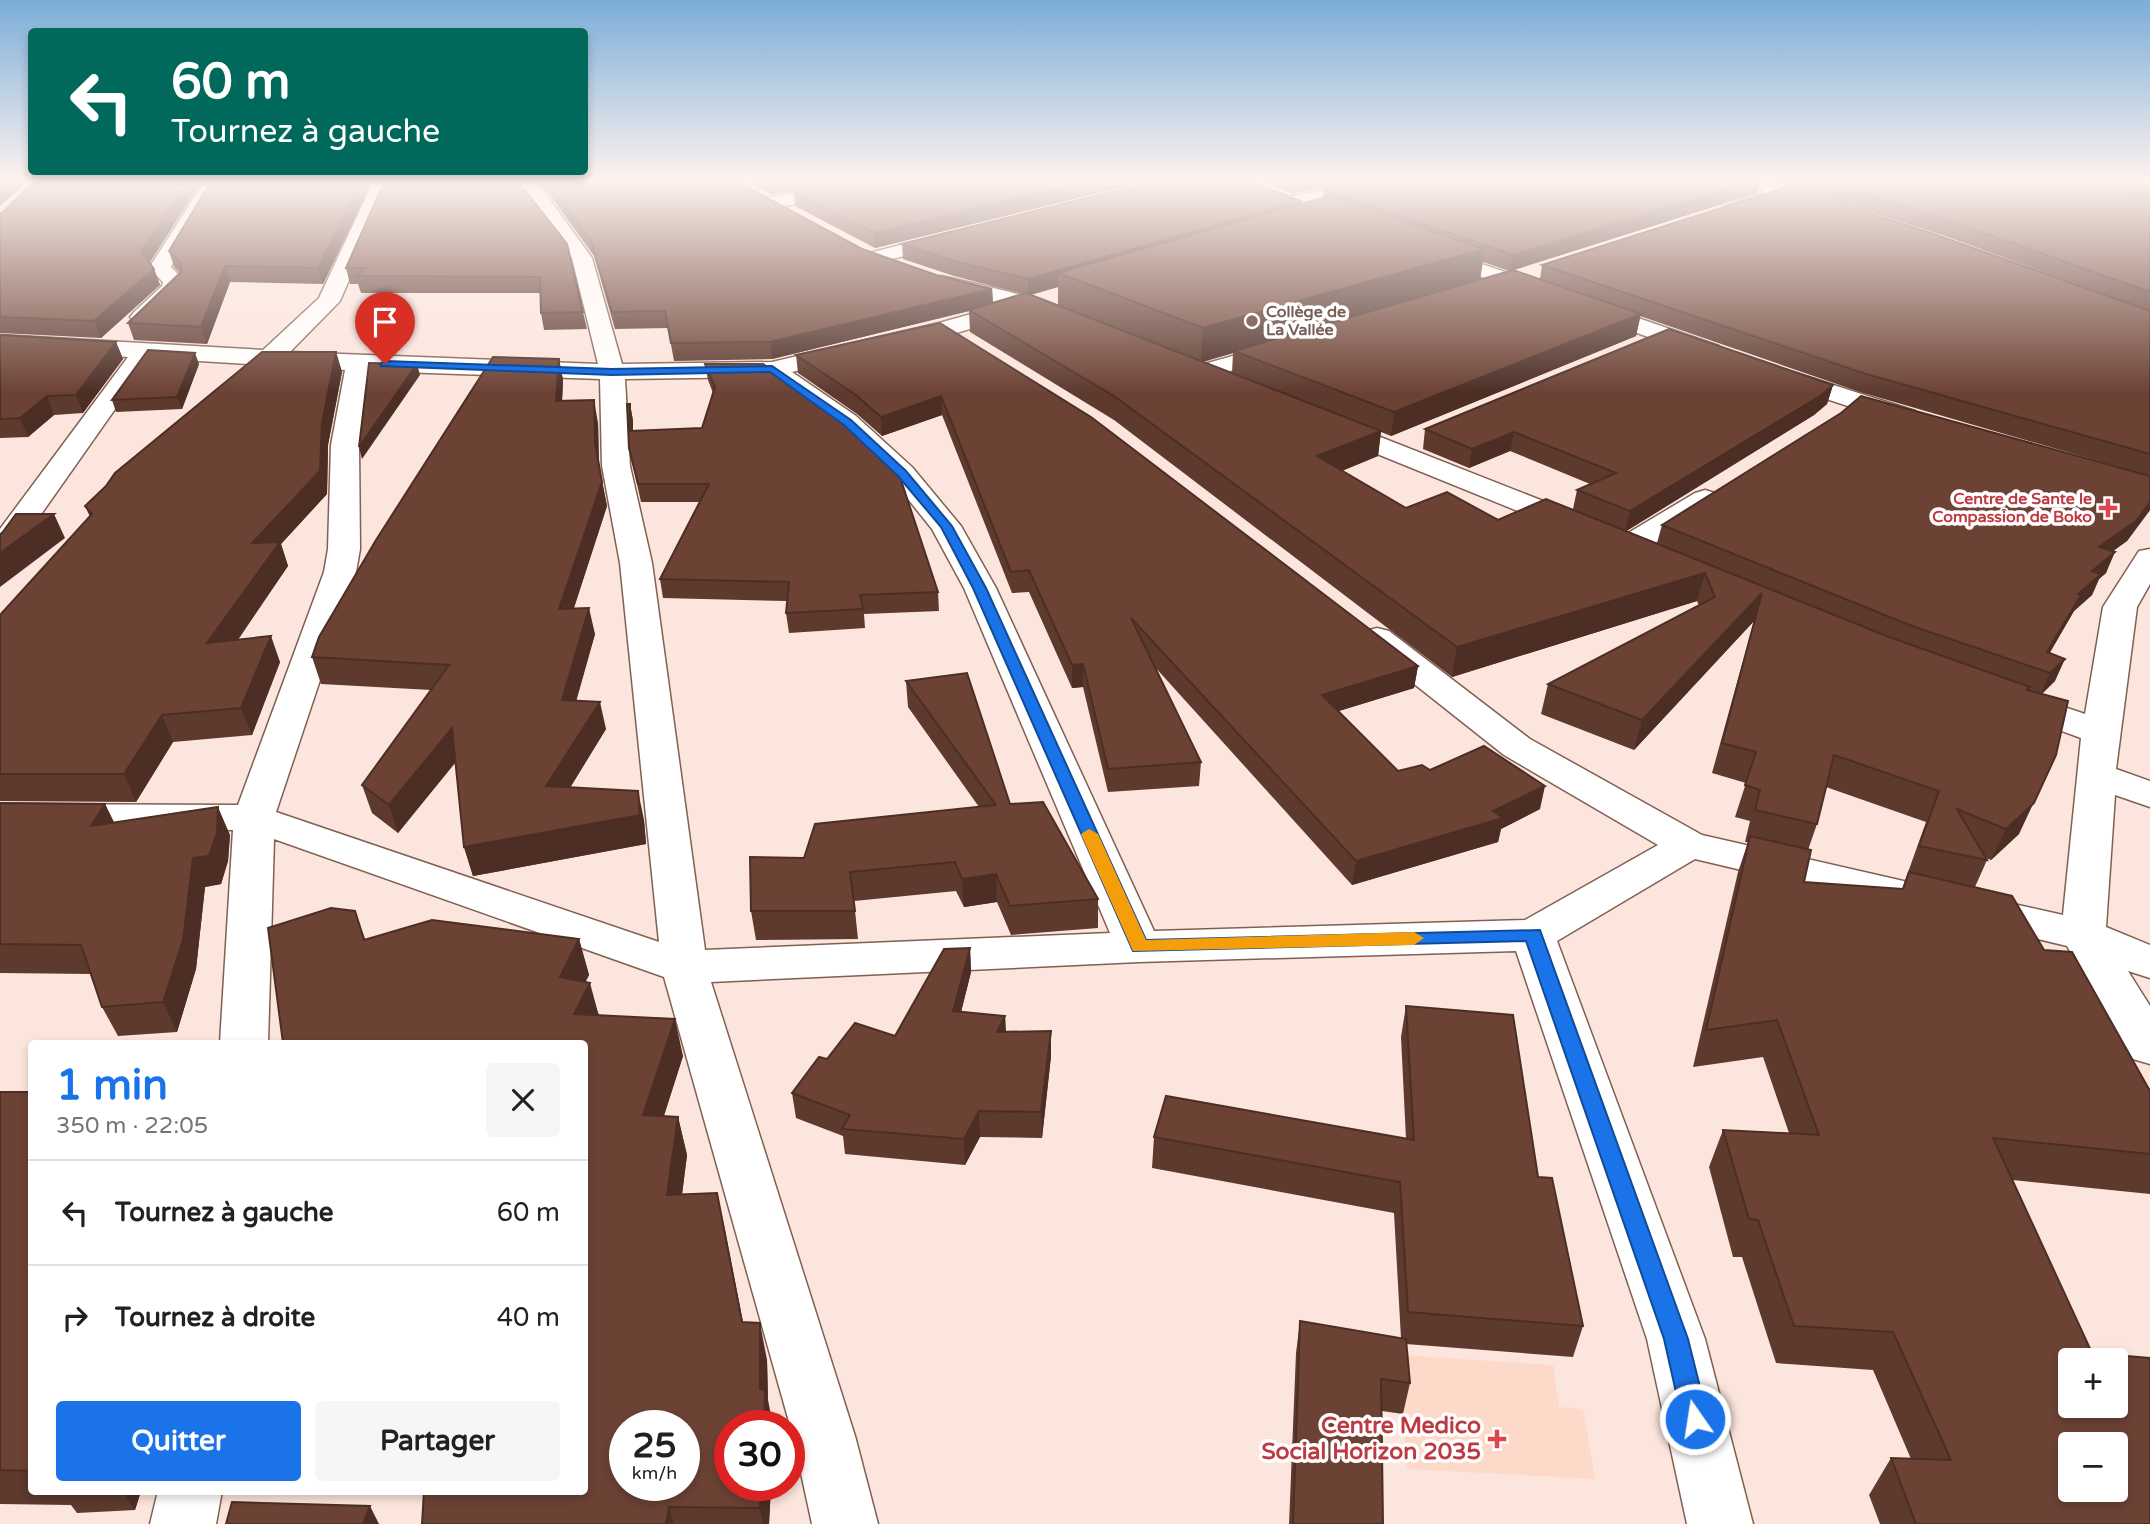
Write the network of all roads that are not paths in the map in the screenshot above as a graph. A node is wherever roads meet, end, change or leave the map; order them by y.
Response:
1 (170, 251) edge
2 (352, 251) edge
3 (577, 251) edge
4 (859, 251) edge
5 (899, 251) edge
6 (1429, 251) edge
7 (872, 258) junction
8 (1539, 272) dead end
9 (1514, 280) junction
10 (1474, 292) edge
11 (1066, 293) edge
12 (1027, 304) junction
13 (1077, 324) edge
14 (945, 329) junction
15 (1666, 335) junction
16 (0, 342) edge
17 (1304, 342) edge
18 (108, 348) junction
19 (145, 350) junction
20 (979, 350) edge
21 (1629, 351) edge
22 (271, 356) junction
23 (1732, 359) edge
24 (359, 363) junction
25 (1758, 368) edge
26 (772, 369) junction
27 (612, 372) junction
28 (1233, 387) edge
29 (1850, 401) junction
30 (1305, 416) edge
31 (1825, 423) edge
32 (1928, 423) edge
33 (1429, 433) edge
34 (1391, 449) junction
35 (1733, 481) edge
36 (0, 550) edge
37 (2150, 558) edge
38 (2135, 612) edge
39 (1347, 614) edge
40 (1995, 694) edge
41 (2099, 732) junction
42 (2095, 775) junction
43 (2150, 795) edge
44 (0, 816) edge
45 (254, 818) junction
46 (1689, 845) junction
47 (1533, 935) junction
48 (2083, 935) junction
49 (1139, 947) junction
50 (2150, 962) edge
51 (684, 967) junction
52 (244, 1040) edge
53 (2150, 1046) edge
54 (189, 1495) edge
55 (183, 1524) edge
56 (845, 1524) edge
57 (1720, 1524) edge

1 - 18 street
2 - 22 street
3 - 27 street
4 - 7 street
5 - 7 street
6 - 9 street
7 - 12 street
8 - 9 street
9 - 10 street
9 - 15 street
11 - 12 street
12 - 13 street
12 - 14 street
14 - 20 street
14 - 26 street
15 - 21 street
15 - 23 street
16 - 18 street
17 - 28 street
18 - 19 street
19 - 22 street
19 - 36 street
22 - 24 street
24 - 27 street
24 - 45 street
25 - 29 street
26 - 27 street
26 - 49 street
27 - 51 street
29 - 31 street
29 - 32 street
30 - 34 street
33 - 34 street
34 - 35 street
37 - 38 street
38 - 41 street
39 - 46 street
40 - 41 street
41 - 42 street
42 - 43 street
42 - 48 street
44 - 45 street
45 - 51 street
45 - 52 street
46 - 47 street
46 - 48 street
47 - 49 street
47 - 57 street
48 - 50 street
48 - 53 street
49 - 51 street
51 - 56 street
54 - 55 street

